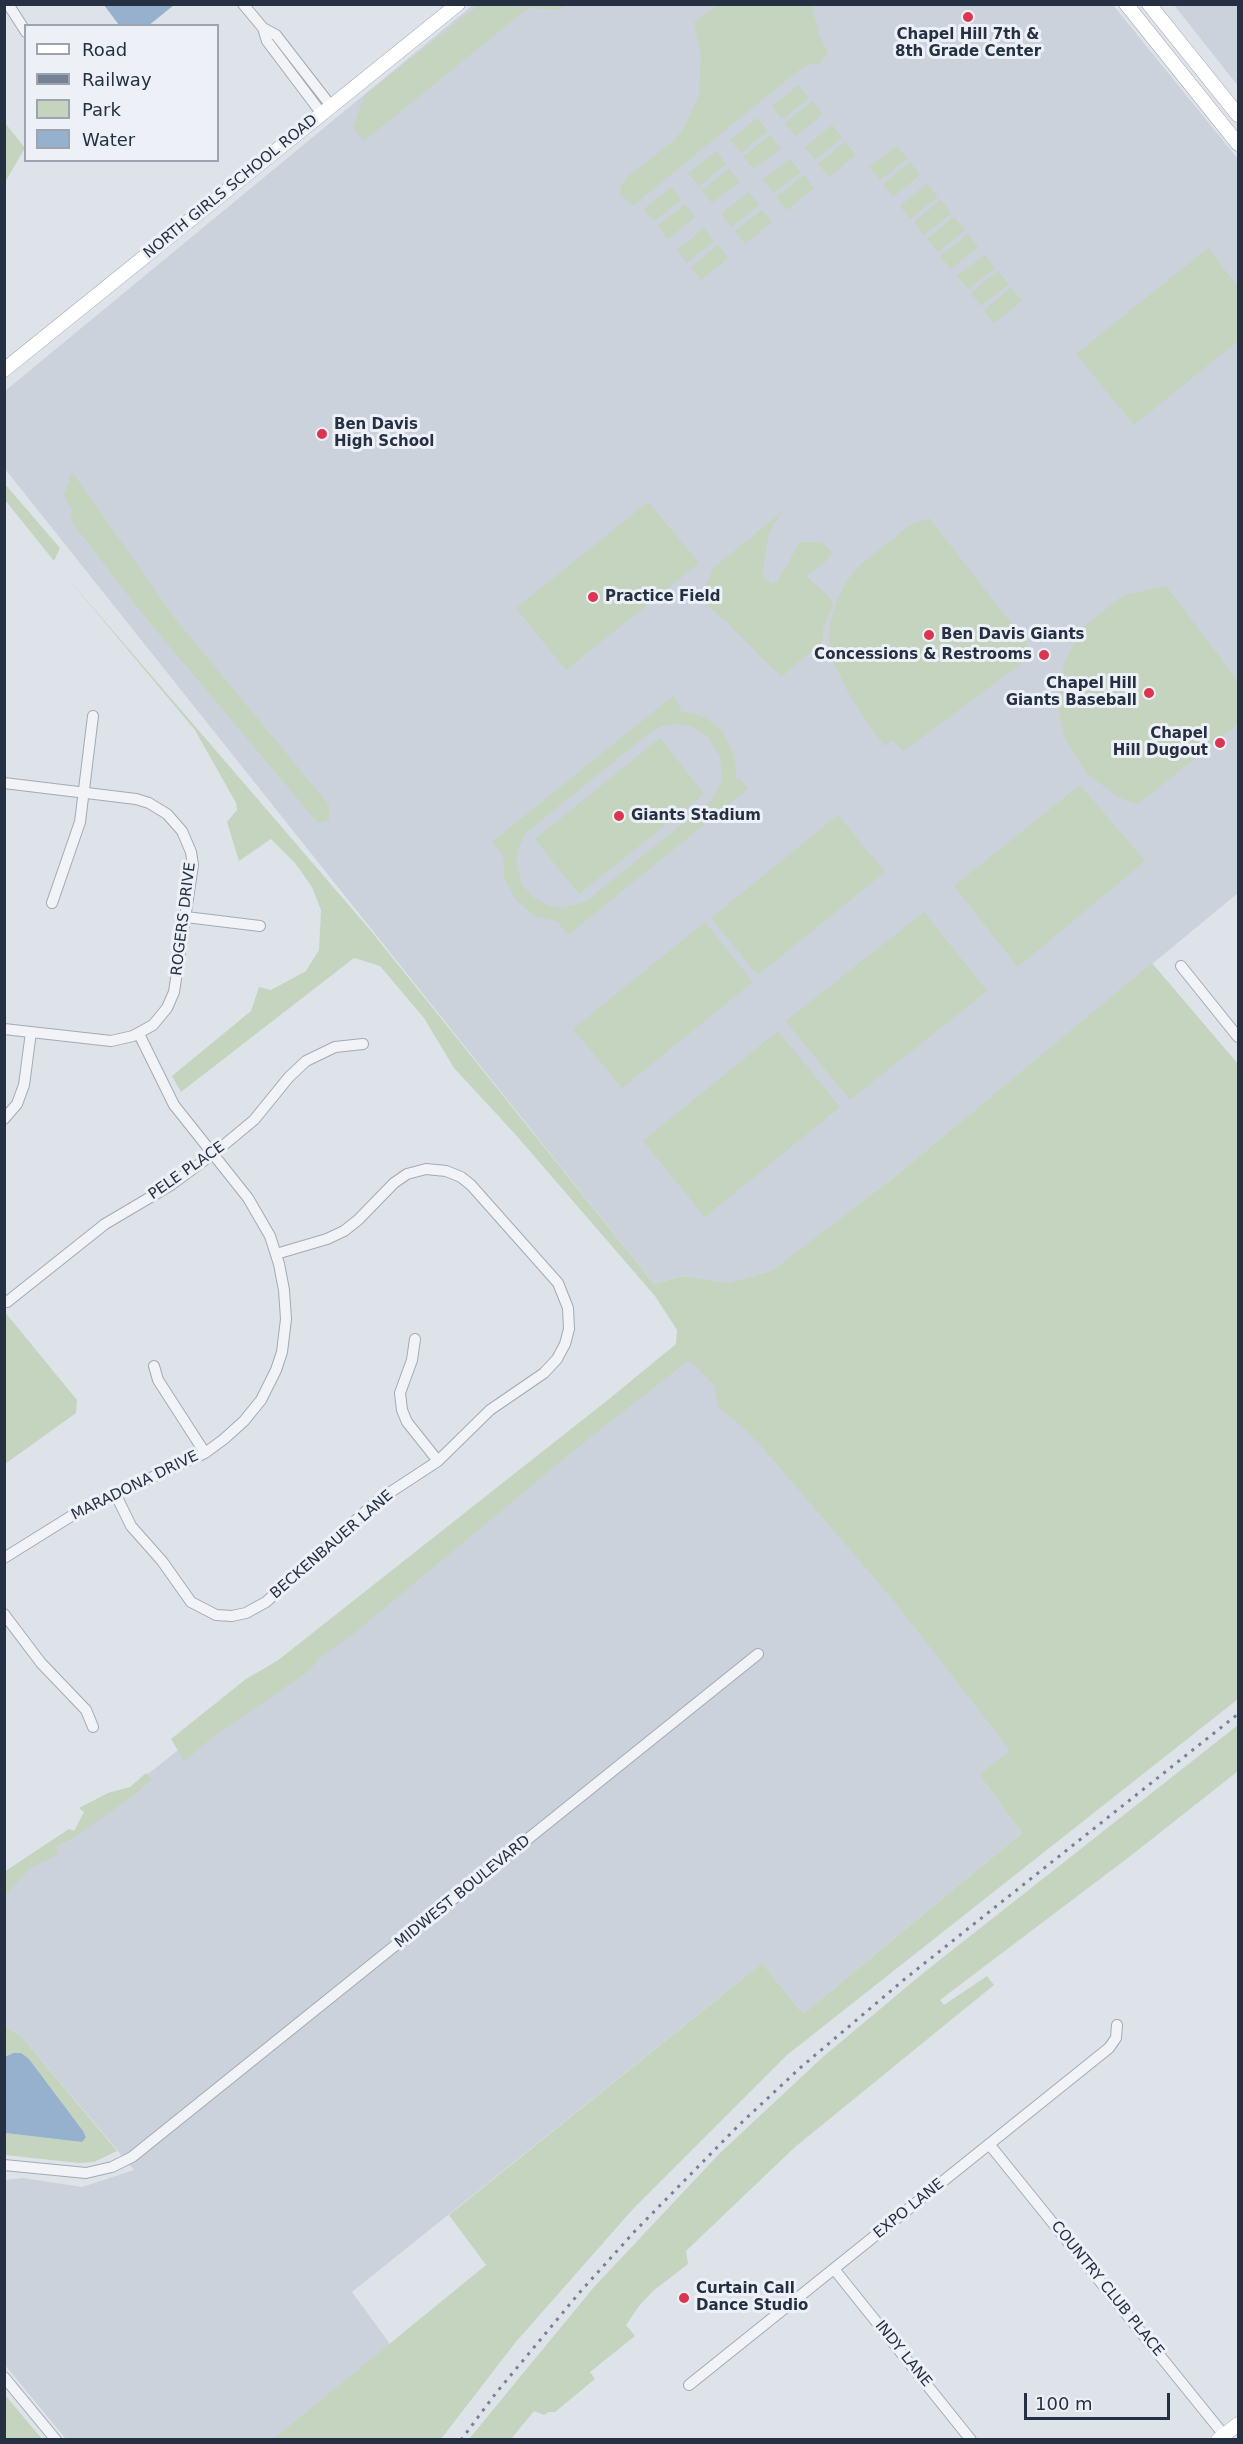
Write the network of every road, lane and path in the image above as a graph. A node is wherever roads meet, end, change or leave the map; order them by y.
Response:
1 (8, 4) edge
2 (243, 4) edge
3 (458, 4) edge
4 (1126, 4) edge
5 (1149, 4) edge
6 (24, 29) edge
7 (327, 110) junction
8 (1239, 115) edge
9 (1239, 144) edge
10 (4, 370) edge
11 (93, 716) dead end
12 (4, 783) edge
13 (84, 793) junction
14 (52, 903) dead end
15 (186, 917) junction
16 (260, 926) dead end
17 (1181, 966) dead end
18 (4, 1029) edge
19 (31, 1032) junction
20 (139, 1034) junction
21 (1239, 1037) edge
22 (363, 1044) dead end
23 (4, 1119) edge
24 (213, 1155) junction
25 (276, 1254) junction
26 (7, 1302) dead end
27 (415, 1339) dead end
28 (154, 1366) dead end
29 (205, 1452) junction
30 (438, 1461) junction
31 (114, 1493) junction
32 (4, 1558) edge
33 (4, 1614) edge
34 (758, 1654) dead end
35 (93, 1727) dead end
36 (1117, 2025) dead end
37 (989, 2144) junction
38 (4, 2165) edge
39 (834, 2269) junction
40 (4, 2377) edge
41 (689, 2385) dead end
42 (1239, 2424) edge
43 (1221, 2437) edge
44 (56, 2439) edge
45 (971, 2439) edge

1 - 6 street
2 - 7 street
3 - 7 main road, NORTH GIRLS SCHOOL ROAD
4 - 9 main road
5 - 8 main road
7 - 10 main road, NORTH GIRLS SCHOOL ROAD
11 - 13 street
12 - 13 street, ROGERS DRIVE
13 - 14 street
13 - 15 street, ROGERS DRIVE
15 - 16 street
15 - 20 street, ROGERS DRIVE
17 - 21 street
18 - 19 street, ROGERS DRIVE
19 - 20 street, ROGERS DRIVE
19 - 23 street
20 - 24 street, MARADONA DRIVE
22 - 24 street, PELE PLACE
24 - 25 street, MARADONA DRIVE
24 - 26 street, PELE PLACE
25 - 29 street, MARADONA DRIVE
25 - 30 street, BECKENBAUER LANE
27 - 30 street
28 - 29 street
29 - 31 street, MARADONA DRIVE
30 - 31 street, BECKENBAUER LANE
31 - 32 street, MARADONA DRIVE
33 - 35 street
34 - 38 street, MIDWEST BOULEVARD
36 - 37 street, EXPO LANE
37 - 39 street, EXPO LANE
37 - 43 street, COUNTRY CLUB PLACE
39 - 41 street, EXPO LANE
39 - 45 street, INDY LANE
40 - 44 street
42 - 43 main road

